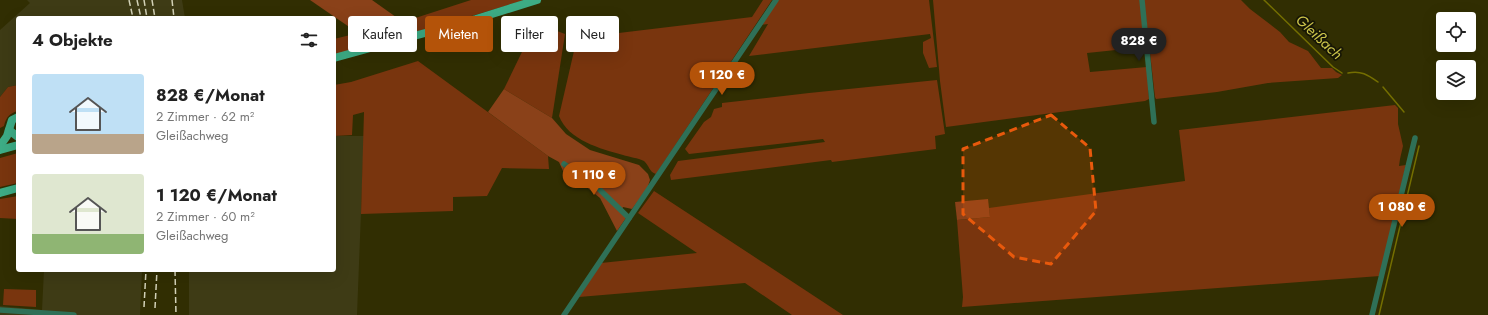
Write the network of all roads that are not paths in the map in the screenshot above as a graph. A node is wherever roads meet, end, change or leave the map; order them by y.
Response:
1 (537, 0) edge
2 (776, 0) edge
3 (1142, 0) edge
4 (336, 57) edge
5 (16, 118) edge
6 (1154, 122) dead end
7 (9, 130) junction
8 (16, 135) edge
9 (1415, 138) dead end
10 (0, 146) edge
11 (16, 146) edge
12 (0, 150) edge
13 (564, 164) dead end
14 (16, 189) edge
15 (0, 194) edge
16 (629, 218) junction
17 (0, 310) edge
18 (52, 314) edge
19 (74, 315) edge
20 (564, 315) edge
21 (1372, 315) edge

1 - 4 main road
2 - 16 street
3 - 6 street
5 - 7 main road
7 - 8 main road
7 - 10 main road
9 - 21 street
11 - 12 main road
13 - 16 street
14 - 15 main road
16 - 20 street
17 - 18 street
18 - 19 street

